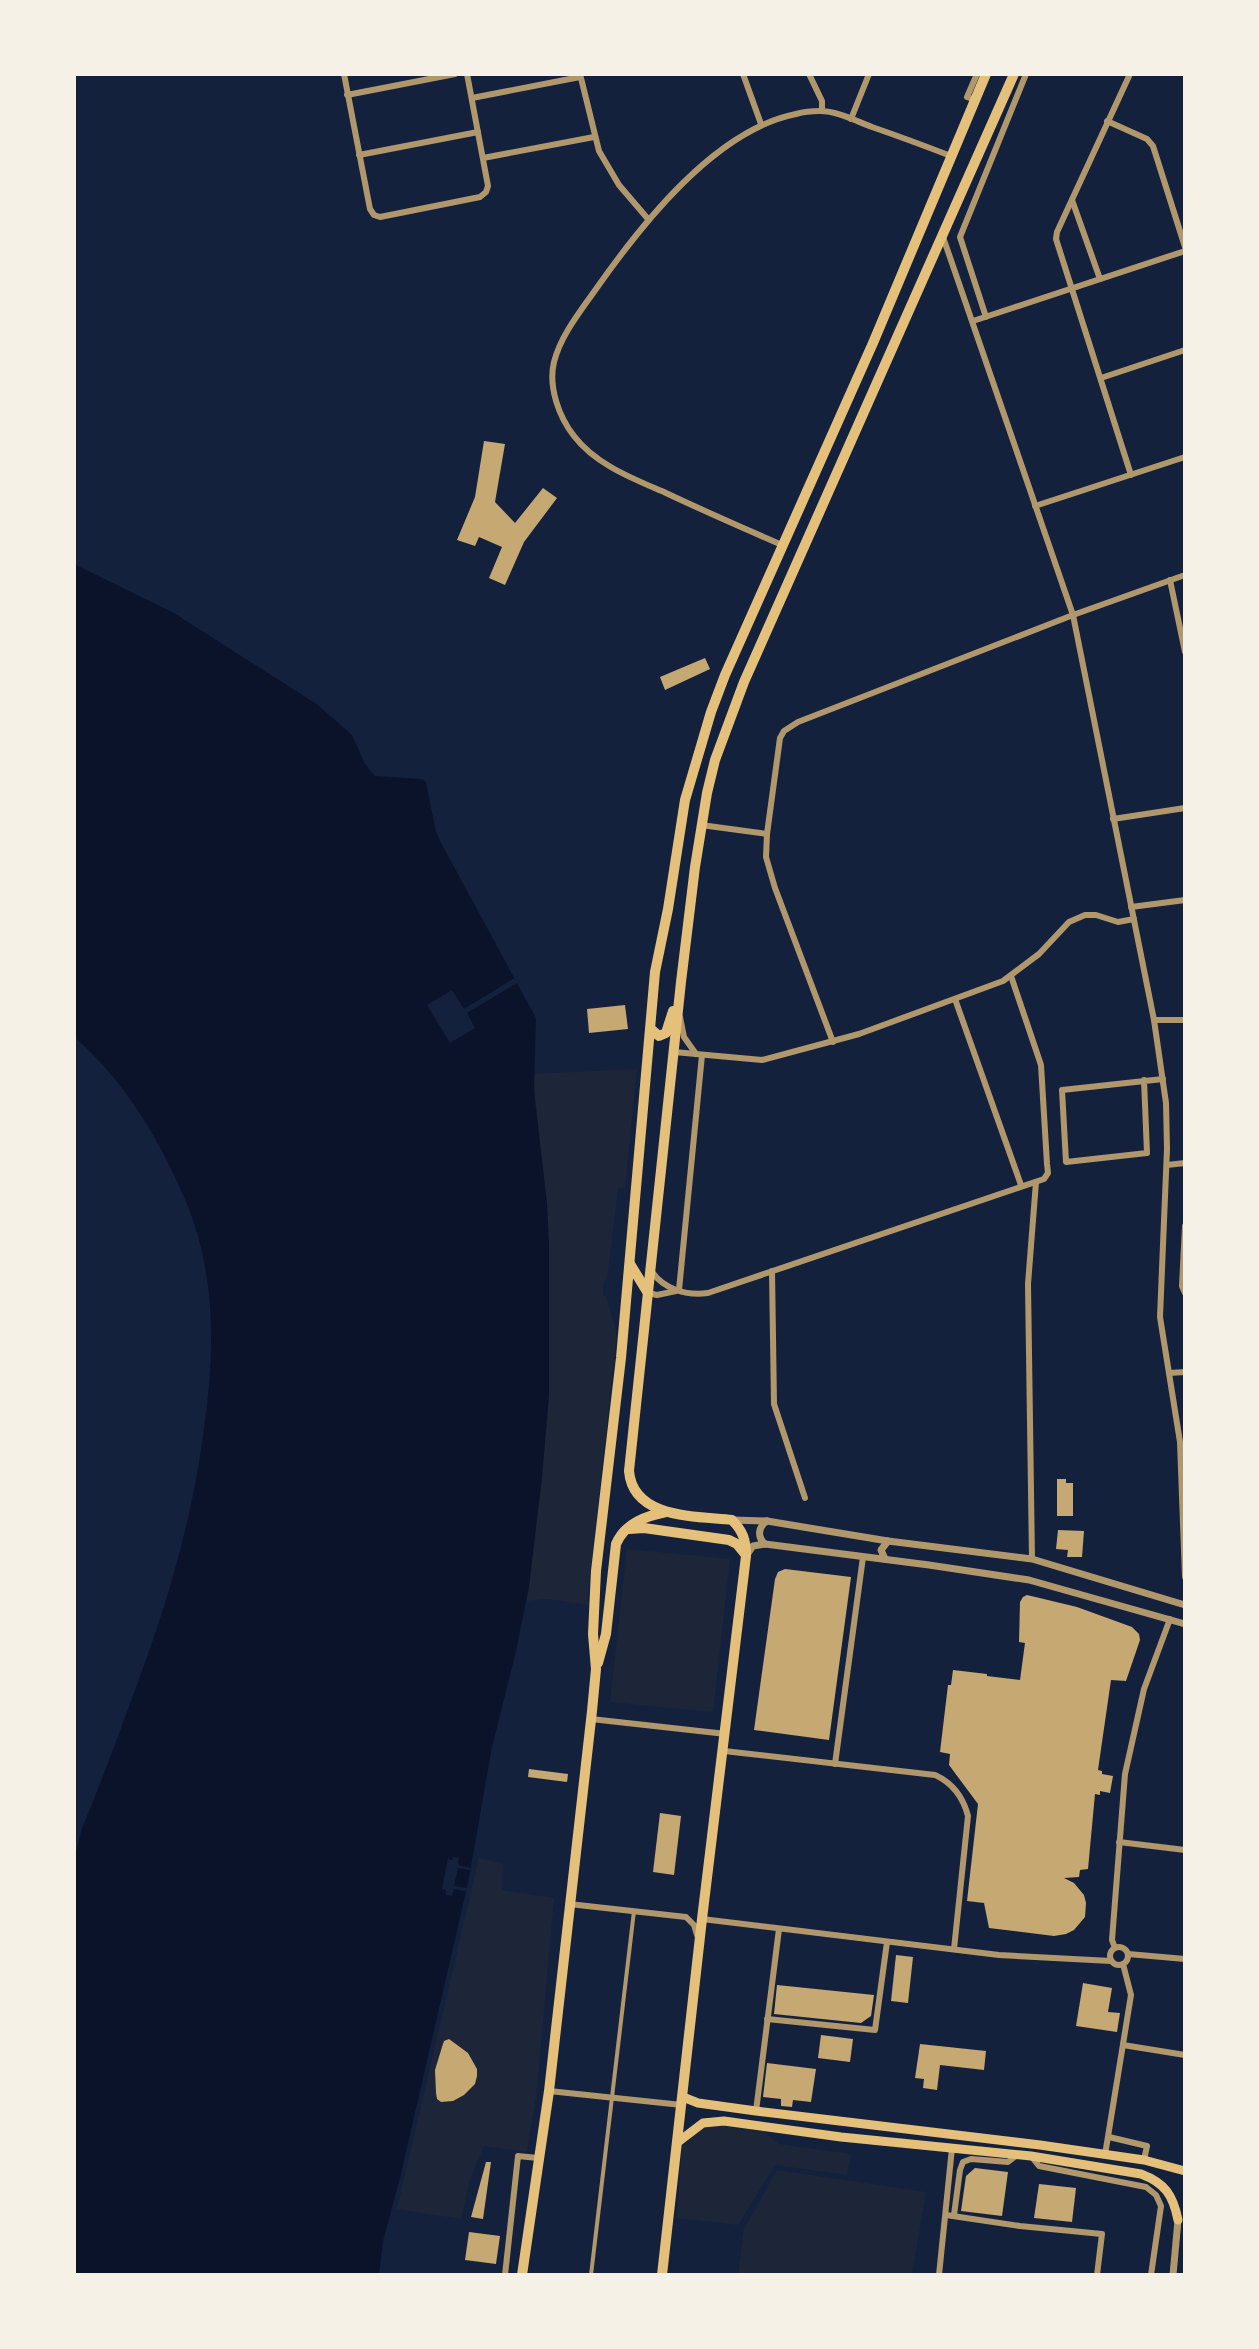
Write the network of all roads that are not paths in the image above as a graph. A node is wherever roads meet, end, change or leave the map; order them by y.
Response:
1 (344, 74) edge
2 (455, 74) edge
3 (467, 74) edge
4 (743, 74) edge
5 (809, 74) edge
6 (869, 74) edge
7 (977, 74) edge
8 (986, 74) edge
9 (1014, 74) edge
10 (1026, 74) edge
11 (1130, 74) edge
12 (580, 76) edge
13 (347, 95) junction
14 (472, 98) junction
15 (971, 99) junction
16 (822, 111) junction
17 (851, 119) junction
18 (1107, 121) junction
19 (761, 124) junction
20 (478, 132) junction
21 (594, 137) junction
22 (359, 155) junction
23 (951, 156) junction
24 (483, 158) junction
25 (969, 174) junction
26 (982, 179) junction
27 (1072, 200) junction
28 (648, 219) junction
29 (943, 236) junction
30 (1185, 249) edge
31 (1100, 279) junction
32 (1073, 288) junction
33 (986, 317) junction
34 (973, 321) junction
35 (1185, 350) edge
36 (1101, 378) junction
37 (1185, 457) edge
38 (1131, 475) junction
39 (1035, 506) junction
40 (782, 545) junction
41 (1185, 575) edge
42 (1170, 580) junction
43 (1073, 615) junction
44 (1183, 635) edge
45 (1185, 652) edge
46 (1185, 808) edge
47 (1113, 819) junction
48 (701, 825) junction
49 (767, 834) junction
50 (1185, 900) edge
51 (1131, 907) junction
52 (1134, 919) junction
53 (1011, 976) junction
54 (681, 982) junction
55 (955, 999) junction
56 (679, 1006) junction
57 (1154, 1020) junction
58 (1185, 1020) edge
59 (652, 1030) junction
60 (833, 1042) junction
61 (674, 1052) junction
62 (699, 1054) junction
63 (1163, 1079) junction
64 (1144, 1080) junction
65 (1185, 1163) edge
66 (1167, 1165) junction
67 (1036, 1182) junction
68 (1021, 1185) junction
69 (1185, 1226) edge
70 (630, 1264) junction
71 (650, 1270) junction
72 (772, 1271) junction
73 (679, 1290) junction
74 (648, 1293) junction
75 (1184, 1293) edge
76 (625, 1312) junction
77 (1185, 1372) edge
78 (1169, 1373) junction
79 (1183, 1458) edge
80 (805, 1498) dead end
81 (667, 1512) junction
82 (732, 1520) junction
83 (767, 1521) junction
84 (624, 1531) junction
85 (888, 1541) junction
86 (765, 1544) junction
87 (746, 1556) junction
88 (863, 1557) junction
89 (885, 1559) junction
90 (1032, 1559) junction
91 (1185, 1577) edge
92 (1185, 1605) edge
93 (1170, 1619) junction
94 (1185, 1624) edge
95 (596, 1669) junction
96 (591, 1719) junction
97 (726, 1734) junction
98 (724, 1751) junction
99 (835, 1764) junction
100 (1119, 1842) junction
101 (1185, 1850) edge
102 (569, 1904) junction
103 (634, 1911) junction
104 (702, 1919) junction
105 (779, 1929) junction
106 (700, 1942) junction
107 (887, 1942) junction
108 (1115, 1948) junction
109 (954, 1949) junction
110 (1128, 1954) junction
111 (1185, 1959) edge
112 (1111, 1961) junction
113 (1123, 1964) junction
114 (767, 2019) junction
115 (1123, 2045) junction
116 (1185, 2055) edge
117 (549, 2091) junction
118 (612, 2097) junction
119 (683, 2101) junction
120 (756, 2111) junction
121 (1109, 2137) junction
122 (678, 2142) junction
123 (952, 2148) junction
124 (1017, 2155) junction
125 (1105, 2155) junction
126 (1031, 2156) junction
127 (538, 2158) junction
128 (1144, 2160) junction
129 (1185, 2171) edge
130 (1185, 2203) edge
131 (946, 2215) junction
132 (954, 2215) junction
133 (1178, 2220) junction
134 (505, 2275) edge
135 (522, 2275) edge
136 (591, 2275) edge
137 (662, 2275) edge
138 (939, 2275) edge
139 (1097, 2275) edge
140 (1151, 2275) edge
141 (1173, 2275) edge

1 - 13 street
2 - 13 street
3 - 14 street
4 - 19 street
5 - 16 street
6 - 17 street
7 - 15 street
8 - 15 highway
9 - 25 highway
10 - 26 street
11 - 18 street
12 - 14 street
12 - 21 street
13 - 22 street
14 - 20 street
15 - 23 highway
16 - 17 street
16 - 19 street
17 - 23 street
18 - 27 street
18 - 30 street
19 - 28 street
20 - 22 street
20 - 24 street
21 - 24 street
21 - 28 street
22 - 24 street
23 - 40 highway
25 - 26 street
25 - 29 highway
26 - 33 street
27 - 31 street
27 - 32 street
28 - 40 street
29 - 34 street
29 - 48 highway
30 - 31 street
31 - 32 street
32 - 33 street
32 - 36 street
33 - 34 street
34 - 39 street
35 - 36 street
36 - 38 street
37 - 38 street
38 - 39 street
39 - 43 street
40 - 59 highway
41 - 42 street
42 - 43 street
42 - 44 street
43 - 47 street
43 - 49 street
44 - 45 street
46 - 47 street
47 - 51 street
48 - 49 street
48 - 54 highway
49 - 60 street
50 - 51 street
51 - 52 street
52 - 53 street
52 - 57 street
53 - 55 street
53 - 67 street
54 - 56 highway
54 - 59 highway
55 - 60 street
55 - 68 street
56 - 61 highway
56 - 62 street
57 - 58 street
57 - 63 street
59 - 70 highway
60 - 62 street
61 - 62 street
61 - 71 highway
62 - 73 street
63 - 64 street
63 - 66 street
64 - 64 street
65 - 66 street
66 - 78 street
67 - 68 street
67 - 90 street
68 - 72 street
69 - 75 street
70 - 74 highway
70 - 76 highway
71 - 73 street
71 - 74 highway
72 - 73 street
72 - 80 street
73 - 74 street
74 - 76 highway
74 - 81 highway
76 - 95 highway
77 - 78 street
78 - 79 street
79 - 91 street
81 - 82 highway
81 - 84 highway
82 - 83 street
82 - 87 highway
83 - 85 street
83 - 86 street
84 - 87 highway
84 - 95 highway
85 - 89 street
85 - 90 street
86 - 87 street
86 - 88 street
87 - 97 highway
88 - 89 street
88 - 99 street
89 - 93 street
90 - 92 street
93 - 94 street
93 - 100 street
95 - 96 highway
96 - 97 street
96 - 102 highway
97 - 98 highway
98 - 99 street
98 - 104 highway
99 - 109 street
100 - 101 street
100 - 108 street
102 - 103 street
102 - 117 highway
103 - 106 street
103 - 118 street
104 - 105 street
104 - 106 highway
105 - 107 street
105 - 114 street
106 - 119 highway
107 - 109 street
107 - 114 street
108 - 110 street
108 - 112 street
109 - 112 street
110 - 111 street
110 - 113 street
112 - 113 street
113 - 115 street
114 - 120 street
115 - 116 street
115 - 121 street
117 - 118 street
117 - 127 highway
118 - 119 street
118 - 136 street
119 - 120 main road
119 - 122 highway
120 - 125 main road
121 - 125 street
121 - 128 street
122 - 123 main road
122 - 137 highway
123 - 124 main road
123 - 131 street
124 - 126 main road
124 - 132 street
125 - 128 main road
126 - 133 main road
126 - 140 street
127 - 134 street
127 - 135 highway
128 - 129 main road
130 - 133 main road
131 - 132 street
131 - 138 street
132 - 139 street
133 - 141 street

